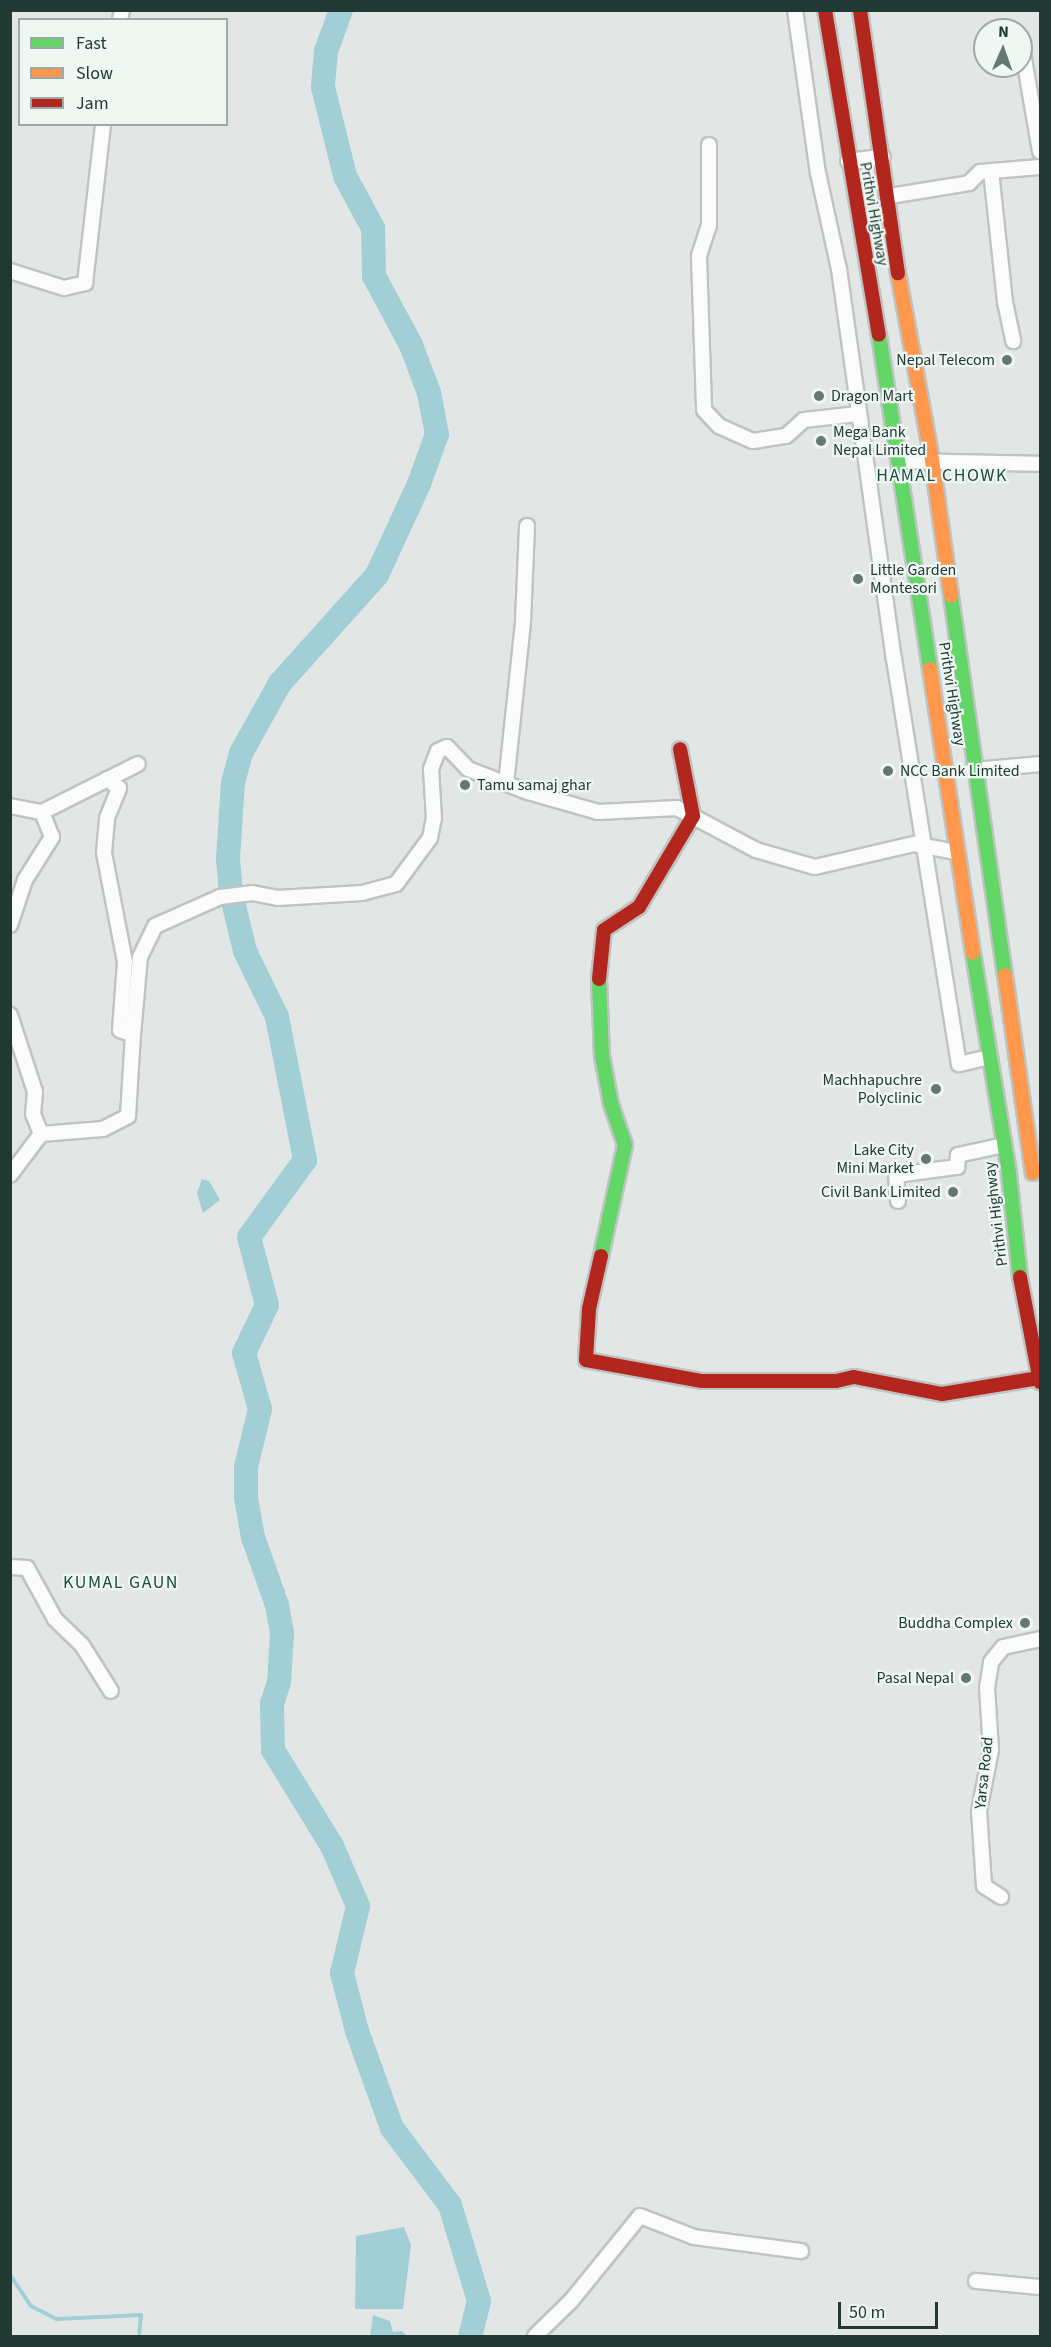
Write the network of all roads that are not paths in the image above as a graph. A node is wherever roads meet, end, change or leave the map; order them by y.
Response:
1 (795, 10) edge
2 (825, 10) edge
3 (860, 10) edge
4 (1028, 78) edge
5 (103, 126) edge
6 (709, 145) dead end
7 (1041, 151) edge
8 (883, 157) junction
9 (848, 161) junction
10 (1041, 167) edge
11 (992, 171) junction
12 (890, 196) junction
13 (10, 271) edge
14 (1013, 341) dead end
15 (858, 414) junction
16 (932, 460) junction
17 (900, 461) junction
18 (1041, 464) edge
19 (527, 526) dead end
20 (680, 749) dead end
21 (138, 764) dead end
22 (1041, 764) edge
23 (974, 770) junction
24 (107, 779) junction
25 (506, 784) junction
26 (10, 806) edge
27 (42, 812) junction
28 (693, 816) junction
29 (924, 846) junction
30 (956, 852) junction
31 (10, 925) edge
32 (10, 1015) edge
33 (133, 1035) junction
34 (990, 1057) junction
35 (40, 1134) junction
36 (1004, 1145) junction
37 (1037, 1173) edge
38 (1009, 1174) junction
39 (10, 1175) edge
40 (898, 1201) dead end
41 (1040, 1380) edge
42 (10, 1567) edge
43 (1041, 1639) edge
44 (111, 1691) dead end
45 (1001, 1897) dead end
46 (801, 2251) dead end
47 (976, 2280) dead end
48 (1041, 2287) edge
49 (535, 2337) edge

1 - 15 street
2 - 9 main road, Prithvi Highway
3 - 8 main road
4 - 7 street
5 - 13 street
6 - 15 street
8 - 9 street
8 - 12 main road
9 - 17 main road, Prithvi Highway
10 - 11 street
11 - 12 street
11 - 14 street
12 - 16 main road
15 - 29 street
16 - 17 street
16 - 18 street
16 - 23 main road
17 - 30 main road, Prithvi Highway
19 - 25 street
20 - 28 main road
21 - 24 street
22 - 23 street
23 - 37 main road
24 - 27 street
24 - 33 street
25 - 28 street
25 - 33 street
26 - 27 street
27 - 31 street
28 - 29 street
28 - 41 main road
29 - 30 street
29 - 34 street
30 - 34 main road, Prithvi Highway
32 - 35 street
33 - 35 street
34 - 36 main road, Prithvi Highway
35 - 39 street
36 - 38 main road, Prithvi Highway
36 - 40 street
37 - 38 main road
38 - 41 main road, Prithvi Highway
42 - 44 street
43 - 45 street, Yarsa Road
46 - 49 street
47 - 48 street

